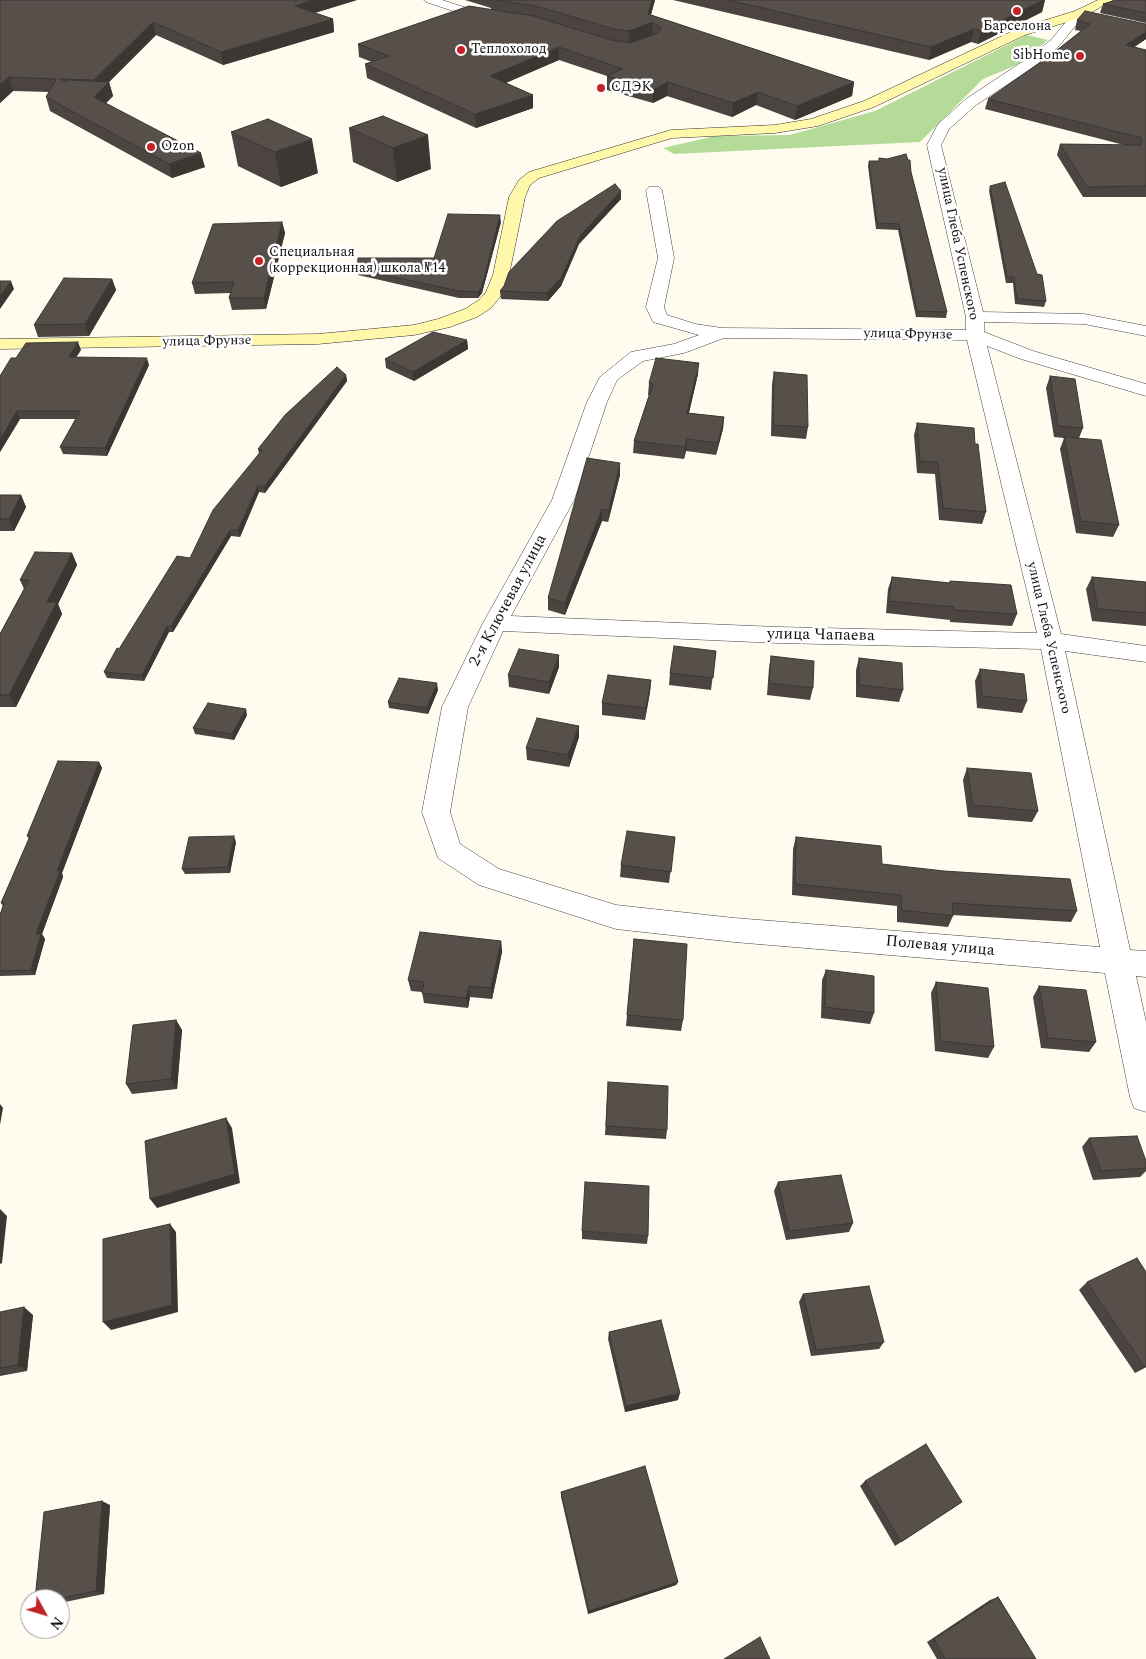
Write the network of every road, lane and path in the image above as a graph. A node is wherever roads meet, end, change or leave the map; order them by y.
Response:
1 (430, 0) edge
2 (1108, 0) edge
3 (1053, 8) dead end
4 (1089, 16) junction
5 (509, 21) edge
6 (654, 190) dead end
7 (975, 326) junction
8 (722, 332) junction
9 (1146, 332) edge
10 (0, 344) edge
11 (1146, 390) edge
12 (495, 622) junction
13 (1051, 641) junction
14 (1146, 654) edge
15 (734, 930) joint
16 (1117, 961) junction
17 (1146, 964) edge
18 (1146, 1097) edge

1 - 5 street
2 - 4 street
3 - 4 street
4 - 7 street, улица Глеба Успенского
4 - 10 street, улица Фрунзе
6 - 8 street
7 - 8 street, улица Фрунзе
7 - 9 street, улица Фрунзе
7 - 11 street, улица Фрунзе
7 - 13 street, улица Глеба Успенского
8 - 12 street, 2-я Ключевая улица
12 - 13 street, улица Чапаева
12 - 15 street, 2-я Ключевая улица
13 - 14 street, улица Чапаева
13 - 16 street, улица Глеба Успенского
15 - 16 street, Полевая улица
16 - 17 street, Полевая улица
16 - 18 street, улица Глеба Успенского

